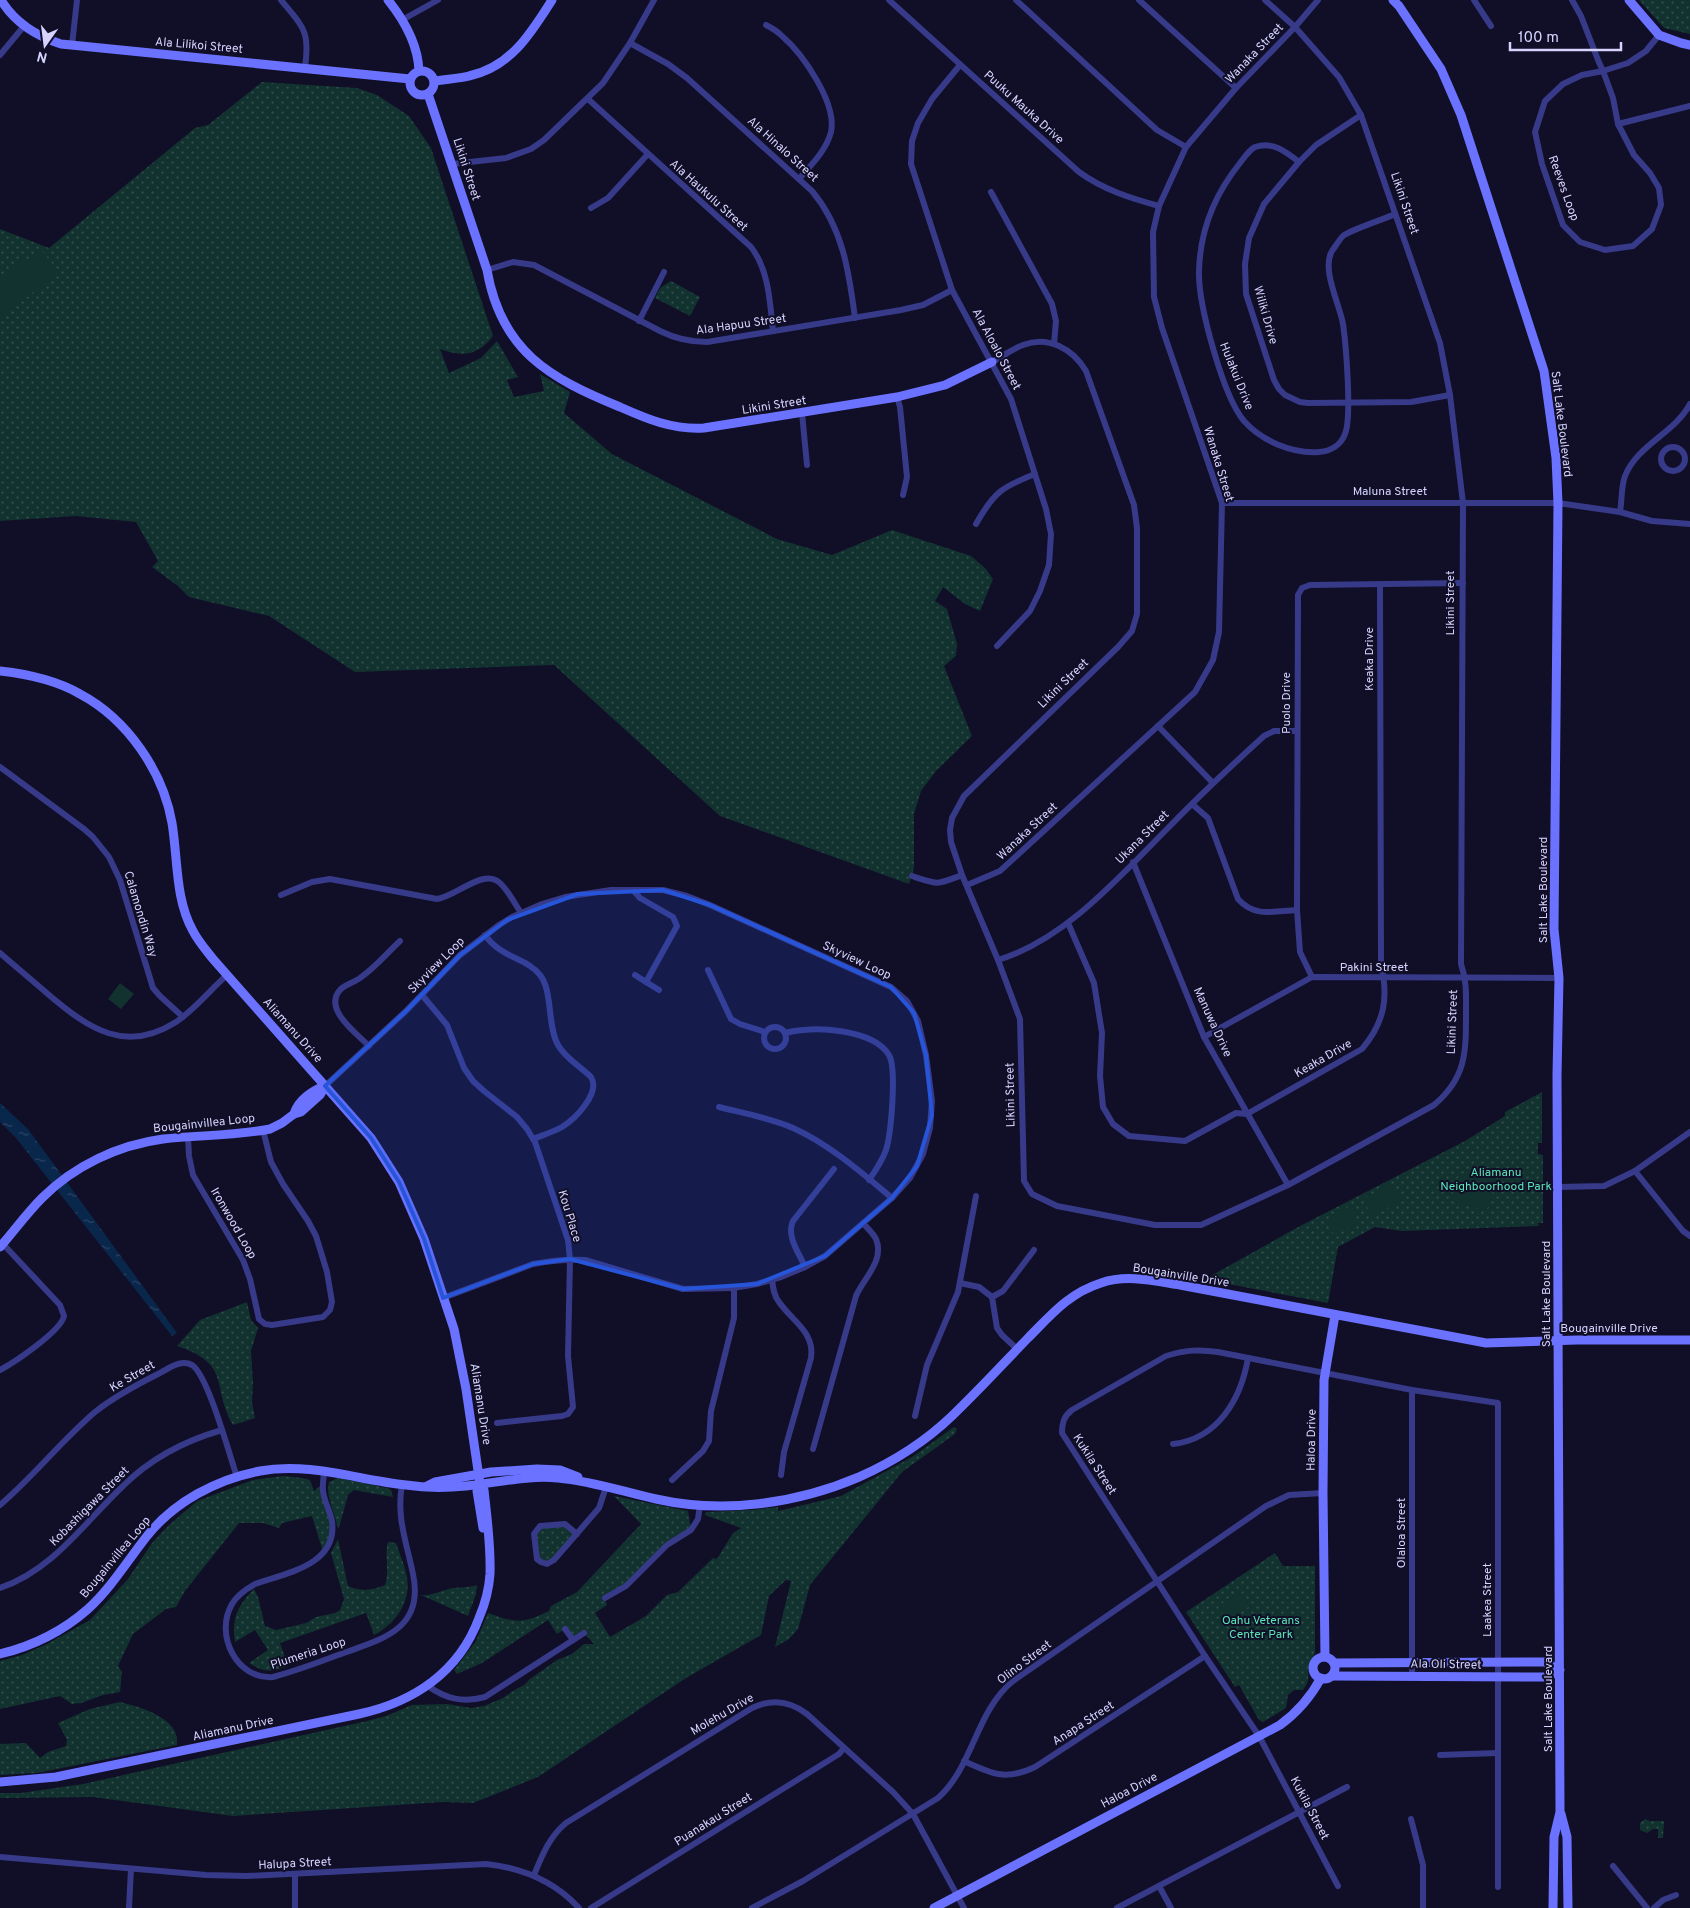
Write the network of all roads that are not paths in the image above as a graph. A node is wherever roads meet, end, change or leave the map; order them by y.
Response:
1 (1, 0) edge
2 (77, 0) edge
3 (281, 0) edge
4 (388, 0) edge
5 (438, 0) edge
6 (552, 0) edge
7 (654, 0) edge
8 (889, 0) edge
9 (1016, 0) edge
10 (1139, 0) edge
11 (1265, 0) edge
12 (1318, 0) edge
13 (1393, 0) edge
14 (1474, 0) edge
15 (1572, 0) edge
16 (1629, 0) edge
17 (402, 20) junction
18 (766, 25) dead end
19 (24, 26) junction
20 (1491, 26) dead end
21 (1295, 27) junction
22 (1659, 35) junction
23 (630, 43) junction
24 (72, 45) junction
25 (1690, 45) edge
26 (0, 55) edge
27 (960, 65) junction
28 (306, 68) junction
29 (419, 71) junction
30 (1603, 71) junction
31 (410, 79) junction
32 (435, 81) junction
33 (1236, 88) junction
34 (428, 94) junction
35 (588, 99) junction
36 (1690, 106) edge
37 (1361, 116) junction
38 (1618, 124) junction
39 (1186, 147) junction
40 (648, 154) junction
41 (1299, 162) junction
42 (452, 164) junction
43 (799, 179) junction
44 (990, 192) dead end
45 (1159, 206) junction
46 (590, 208) dead end
47 (1395, 214) junction
48 (487, 270) junction
49 (664, 272) dead end
50 (952, 290) junction
51 (854, 318) junction
52 (639, 321) junction
53 (773, 331) junction
54 (1054, 344) junction
55 (992, 362) junction
56 (1450, 395) junction
57 (897, 397) junction
58 (1348, 402) junction
59 (1690, 404) edge
60 (802, 413) junction
61 (1655, 440) junction
62 (1664, 450) junction
63 (807, 465) dead end
64 (1035, 474) junction
65 (903, 495) dead end
66 (1222, 503) junction
67 (1463, 503) junction
68 (1558, 503) junction
69 (1620, 512) junction
70 (976, 524) dead end
71 (1690, 524) edge
72 (1463, 583) junction
73 (1380, 585) junction
74 (997, 646) dead end
75 (0, 671) edge
76 (1158, 726) junction
77 (1297, 731) junction
78 (0, 767) edge
79 (1213, 783) junction
80 (1192, 804) junction
81 (1133, 862) junction
82 (962, 875) junction
83 (912, 876) dead end
84 (967, 885) junction
85 (633, 890) junction
86 (281, 894) dead end
87 (1297, 910) junction
88 (521, 913) junction
89 (1068, 924) junction
90 (485, 935) junction
91 (400, 941) dead end
92 (0, 953) edge
93 (998, 960) junction
94 (708, 970) dead end
95 (227, 975) junction
96 (635, 975) dead end
97 (1312, 977) junction
98 (1466, 977) junction
99 (1559, 978) junction
100 (1384, 979) junction
101 (646, 982) junction
102 (658, 990) dead end
103 (422, 995) junction
104 (183, 1017) junction
105 (765, 1032) junction
106 (785, 1033) junction
107 (1204, 1037) junction
108 (369, 1046) junction
109 (325, 1086) junction
110 (719, 1107) dead end
111 (1247, 1114) junction
112 (263, 1130) junction
113 (1690, 1132) edge
114 (188, 1137) junction
115 (533, 1139) junction
116 (834, 1170) dead end
117 (1635, 1171) junction
118 (869, 1180) junction
119 (1288, 1185) junction
120 (1559, 1188) junction
121 (976, 1196) dead end
122 (892, 1198) junction
123 (863, 1224) junction
124 (1690, 1236) edge
125 (1, 1246) edge
126 (1034, 1250) dead end
127 (570, 1259) junction
128 (805, 1267) junction
129 (772, 1280) junction
130 (960, 1283) junction
131 (734, 1288) junction
132 (992, 1297) junction
133 (443, 1298) junction
134 (1335, 1315) junction
135 (1558, 1340) junction
136 (1690, 1340) edge
137 (1017, 1349) junction
138 (1248, 1358) junction
139 (0, 1370) edge
140 (1325, 1372) junction
141 (1412, 1390) junction
142 (1498, 1403) joint
143 (915, 1416) dead end
144 (497, 1423) dead end
145 (222, 1430) junction
146 (1173, 1444) dead end
147 (813, 1449) dead end
148 (324, 1472) junction
149 (782, 1476) dead end
150 (236, 1478) junction
151 (479, 1480) junction
152 (672, 1480) dead end
153 (402, 1485) junction
154 (606, 1486) junction
155 (1323, 1493) junction
156 (0, 1505) edge
157 (700, 1505) junction
158 (577, 1534) junction
159 (1157, 1582) junction
160 (0, 1588) edge
161 (605, 1598) dead end
162 (565, 1629) dead end
163 (584, 1633) dead end
164 (573, 1640) junction
165 (0, 1654) edge
166 (1205, 1656) junction
167 (1325, 1657) junction
168 (1412, 1662) junction
169 (1498, 1662) junction
170 (1334, 1663) junction
171 (1559, 1670) junction
172 (1332, 1676) junction
173 (1412, 1676) junction
174 (1498, 1677) junction
175 (1321, 1678) junction
176 (428, 1686) junction
177 (1259, 1736) junction
178 (844, 1748) junction
179 (1498, 1753) junction
180 (1440, 1755) dead end
181 (964, 1761) junction
182 (0, 1782) edge
183 (1347, 1787) dead end
184 (1300, 1812) junction
185 (1560, 1812) junction
186 (913, 1814) junction
187 (1411, 1819) dead end
188 (0, 1857) edge
189 (1612, 1866) dead end
190 (131, 1868) junction
191 (295, 1874) junction
192 (534, 1875) junction
193 (1159, 1886) junction
194 (1338, 1886) dead end
195 (1498, 1887) dead end
196 (958, 1895) junction
197 (1676, 1895) dead end
198 (129, 1908) edge
199 (295, 1908) edge
200 (580, 1908) edge
201 (591, 1908) edge
202 (752, 1908) edge
203 (934, 1908) edge
204 (964, 1908) edge
205 (1118, 1908) edge
206 (1171, 1908) edge
207 (1423, 1908) edge
208 (1553, 1908) edge
209 (1568, 1908) edge
210 (1647, 1908) edge
211 (1654, 1908) edge

1 - 19 street, Ala Lilikoi Street
2 - 24 street
3 - 28 street
4 - 17 street
5 - 17 street
6 - 32 street
7 - 23 street
8 - 27 street, Puuku Mauka Drive
9 - 39 street
10 - 33 street
11 - 21 street, Likini Street
12 - 21 street, Wanaka Street
13 - 68 street, Salt Lake Boulevard
14 - 20 street
15 - 30 street
16 - 22 street
17 - 29 street
18 - 43 street
19 - 24 street, Ala Lilikoi Street
19 - 26 street
21 - 33 street, Wanaka Street
21 - 37 street, Likini Street
22 - 25 street
22 - 30 street, Reeves Loop
23 - 35 street
23 - 43 street, Ala Hinalo Street
24 - 28 street, Ala Lilikoi Street
27 - 45 street, Puuku Mauka Drive
27 - 50 street, Ala Aloalo Street
28 - 31 street, Ala Lilikoi Street
29 - 31 street
29 - 32 street
30 - 38 street, Reeves Loop
30 - 38 street, Reeves Loop
31 - 34 street
32 - 34 street
33 - 39 street, Wanaka Street
34 - 42 street, Likini Street
35 - 40 street, Ala Haukulu Street
35 - 42 street
36 - 38 street
37 - 41 street, Wiliki Drive
37 - 47 street, Likini Street
39 - 45 street, Wanaka Street
40 - 46 street
40 - 53 street, Ala Haukulu Street
41 - 58 street, Wiliki Drive
41 - 58 street, Hulakui Drive
42 - 48 street, Likini Street
43 - 51 street, Ala Hinalo Street
44 - 54 street
45 - 66 street, Wanaka Street
47 - 56 street, Likini Street
47 - 58 street, Hulakui Drive
48 - 52 street, Ala Hapuu Street
48 - 60 street, Likini Street
49 - 52 street
50 - 51 street, Ala Hapuu Street
50 - 55 street, Ala Aloalo Street
51 - 53 street, Ala Hapuu Street
52 - 53 street, Ala Hapuu Street
54 - 55 street, Likini Street
54 - 82 street, Likini Street
55 - 57 street, Likini Street
55 - 64 street, Ala Aloalo Street
56 - 58 street, Wiliki Drive
56 - 67 street, Likini Street
57 - 60 street, Likini Street
57 - 65 street
59 - 61 street
60 - 63 street
61 - 62 street
61 - 69 street
62 - 62 street
64 - 70 street
64 - 74 street, Ala Aloalo Street
66 - 67 street, Maluna Street
66 - 76 street, Wanaka Street
67 - 68 street, Maluna Street
67 - 72 street, Likini Street
68 - 69 street, Maluna Street
68 - 99 street, Salt Lake Boulevard
69 - 71 street, Maluna Street
72 - 73 street, Puolo Drive
72 - 98 street, Likini Street
73 - 77 street, Puolo Drive
73 - 100 street, Keaka Drive
75 - 95 street, Aliamanu Drive
76 - 79 street
76 - 84 street, Wanaka Street
77 - 79 street, Ukana Street
77 - 87 street, Puolo Drive
78 - 104 street, Calamondin Way
79 - 80 street, Ukana Street
80 - 81 street, Ukana Street
80 - 87 street
81 - 89 street, Ukana Street
81 - 107 street, Manuwa Drive
82 - 83 street
82 - 84 street, Likini Street
84 - 93 street, Likini Street
85 - 88 street, Skyview Loop
85 - 101 street
85 - 122 street, Skyview Loop
86 - 88 street
87 - 97 street, Puolo Drive
88 - 90 street, Skyview Loop
89 - 93 street, Ukana Street
89 - 111 street, Keaka Drive
90 - 103 street, Skyview Loop
90 - 115 street
91 - 108 street
92 - 104 street
93 - 119 street, Likini Street
94 - 105 street
95 - 104 street
95 - 109 street, Aliamanu Drive
96 - 101 street
97 - 100 street, Pakini Street
97 - 107 street
98 - 99 street, Pakini Street
98 - 100 street, Pakini Street
98 - 119 street, Likini Street
99 - 120 street, Salt Lake Boulevard
100 - 111 street, Keaka Drive
101 - 102 street
103 - 108 street, Skyview Loop
103 - 115 street, Kou Place
105 - 106 street
105 - 106 street
106 - 118 street
107 - 111 street, Manuwa Drive
108 - 109 street, Skyview Loop
109 - 112 street, Bougainvillea Loop
109 - 133 street, Aliamanu Drive
110 - 118 street
111 - 119 street, Manuwa Drive
112 - 114 street, Bougainvillea Loop
112 - 114 street, Ironwood Loop
113 - 117 street
114 - 125 street, Bougainvillea Loop
115 - 127 street, Kou Place
116 - 128 street
117 - 120 street
117 - 124 street
118 - 122 street
120 - 135 street, Salt Lake Boulevard
121 - 130 street
122 - 123 street, Skyview Loop
123 - 128 street, Skyview Loop
123 - 147 street
125 - 139 street
126 - 132 street
127 - 131 street, Skyview Loop
127 - 133 street, Skyview Loop
127 - 144 street, Kou Place
128 - 129 street, Skyview Loop
129 - 131 street, Skyview Loop
129 - 149 street
130 - 132 street
130 - 143 street
131 - 152 street
132 - 137 street
133 - 151 street, Aliamanu Drive
134 - 135 street, Bougainville Drive
134 - 137 street, Bougainville Drive
134 - 140 street, Haloa Drive
135 - 136 street, Bougainville Drive
135 - 171 street, Salt Lake Boulevard
137 - 157 street, Bougainville Drive
138 - 140 street, Kukila Street
138 - 146 street
138 - 159 street, Kukila Street
140 - 141 street, Kukila Street
140 - 155 street, Haloa Drive
141 - 142 street, Kukila Street
141 - 168 street, Olaloa Street
142 - 169 street, Laakea Street
145 - 150 street, Ke Street
145 - 156 street, Ke Street
145 - 160 street, Kobashigawa Street
148 - 150 street, Bougainvillea Loop
148 - 153 street, Bougainvillea Loop
148 - 153 street, Plumeria Loop
150 - 165 street, Bougainvillea Loop
151 - 153 street, Bougainvillea Loop
151 - 154 street, Bougainville Drive
151 - 176 street, Aliamanu Drive
154 - 157 street, Bougainville Drive
154 - 158 street
155 - 159 street, Olino Street
155 - 167 street, Haloa Drive
157 - 161 street
158 - 158 street
159 - 166 street, Kukila Street
159 - 181 street, Olino Street
162 - 164 street
163 - 164 street
164 - 176 street
166 - 177 street, Kukila Street
166 - 181 street, Anapa Street
167 - 170 street
167 - 175 street
168 - 169 street, Ala Oli Street
168 - 170 street, Ala Oli Street
168 - 173 street, Olaloa Street
169 - 171 street, Ala Oli Street
169 - 174 street, Laakea Street
170 - 172 street
171 - 174 street, Ala Oli Street
171 - 185 street, Salt Lake Boulevard
172 - 173 street, Ala Oli Street
172 - 175 street
173 - 174 street, Ala Oli Street
174 - 179 street, Laakea Street
175 - 177 street, Haloa Drive
176 - 182 street, Aliamanu Drive
177 - 184 street, Kukila Street
177 - 196 street, Haloa Drive
178 - 186 street, Molehu Drive
178 - 192 street, Molehu Drive
178 - 201 street, Puanakau Street
179 - 180 street
179 - 195 street, Laakea Street
181 - 186 street, Olino Street
183 - 184 street
184 - 193 street
184 - 194 street, Kukila Street
185 - 208 street, Salt Lake Boulevard
185 - 209 street, Salt Lake Boulevard
186 - 196 street, Molehu Drive
186 - 202 street, Olino Street
187 - 207 street
188 - 190 street, Halupa Street
189 - 210 street
190 - 191 street, Halupa Street
190 - 198 street
191 - 192 street, Halupa Street
191 - 199 street
192 - 200 street, Halupa Street
193 - 205 street
193 - 206 street
196 - 203 street, Haloa Drive
196 - 204 street, Molehu Drive
197 - 211 street

